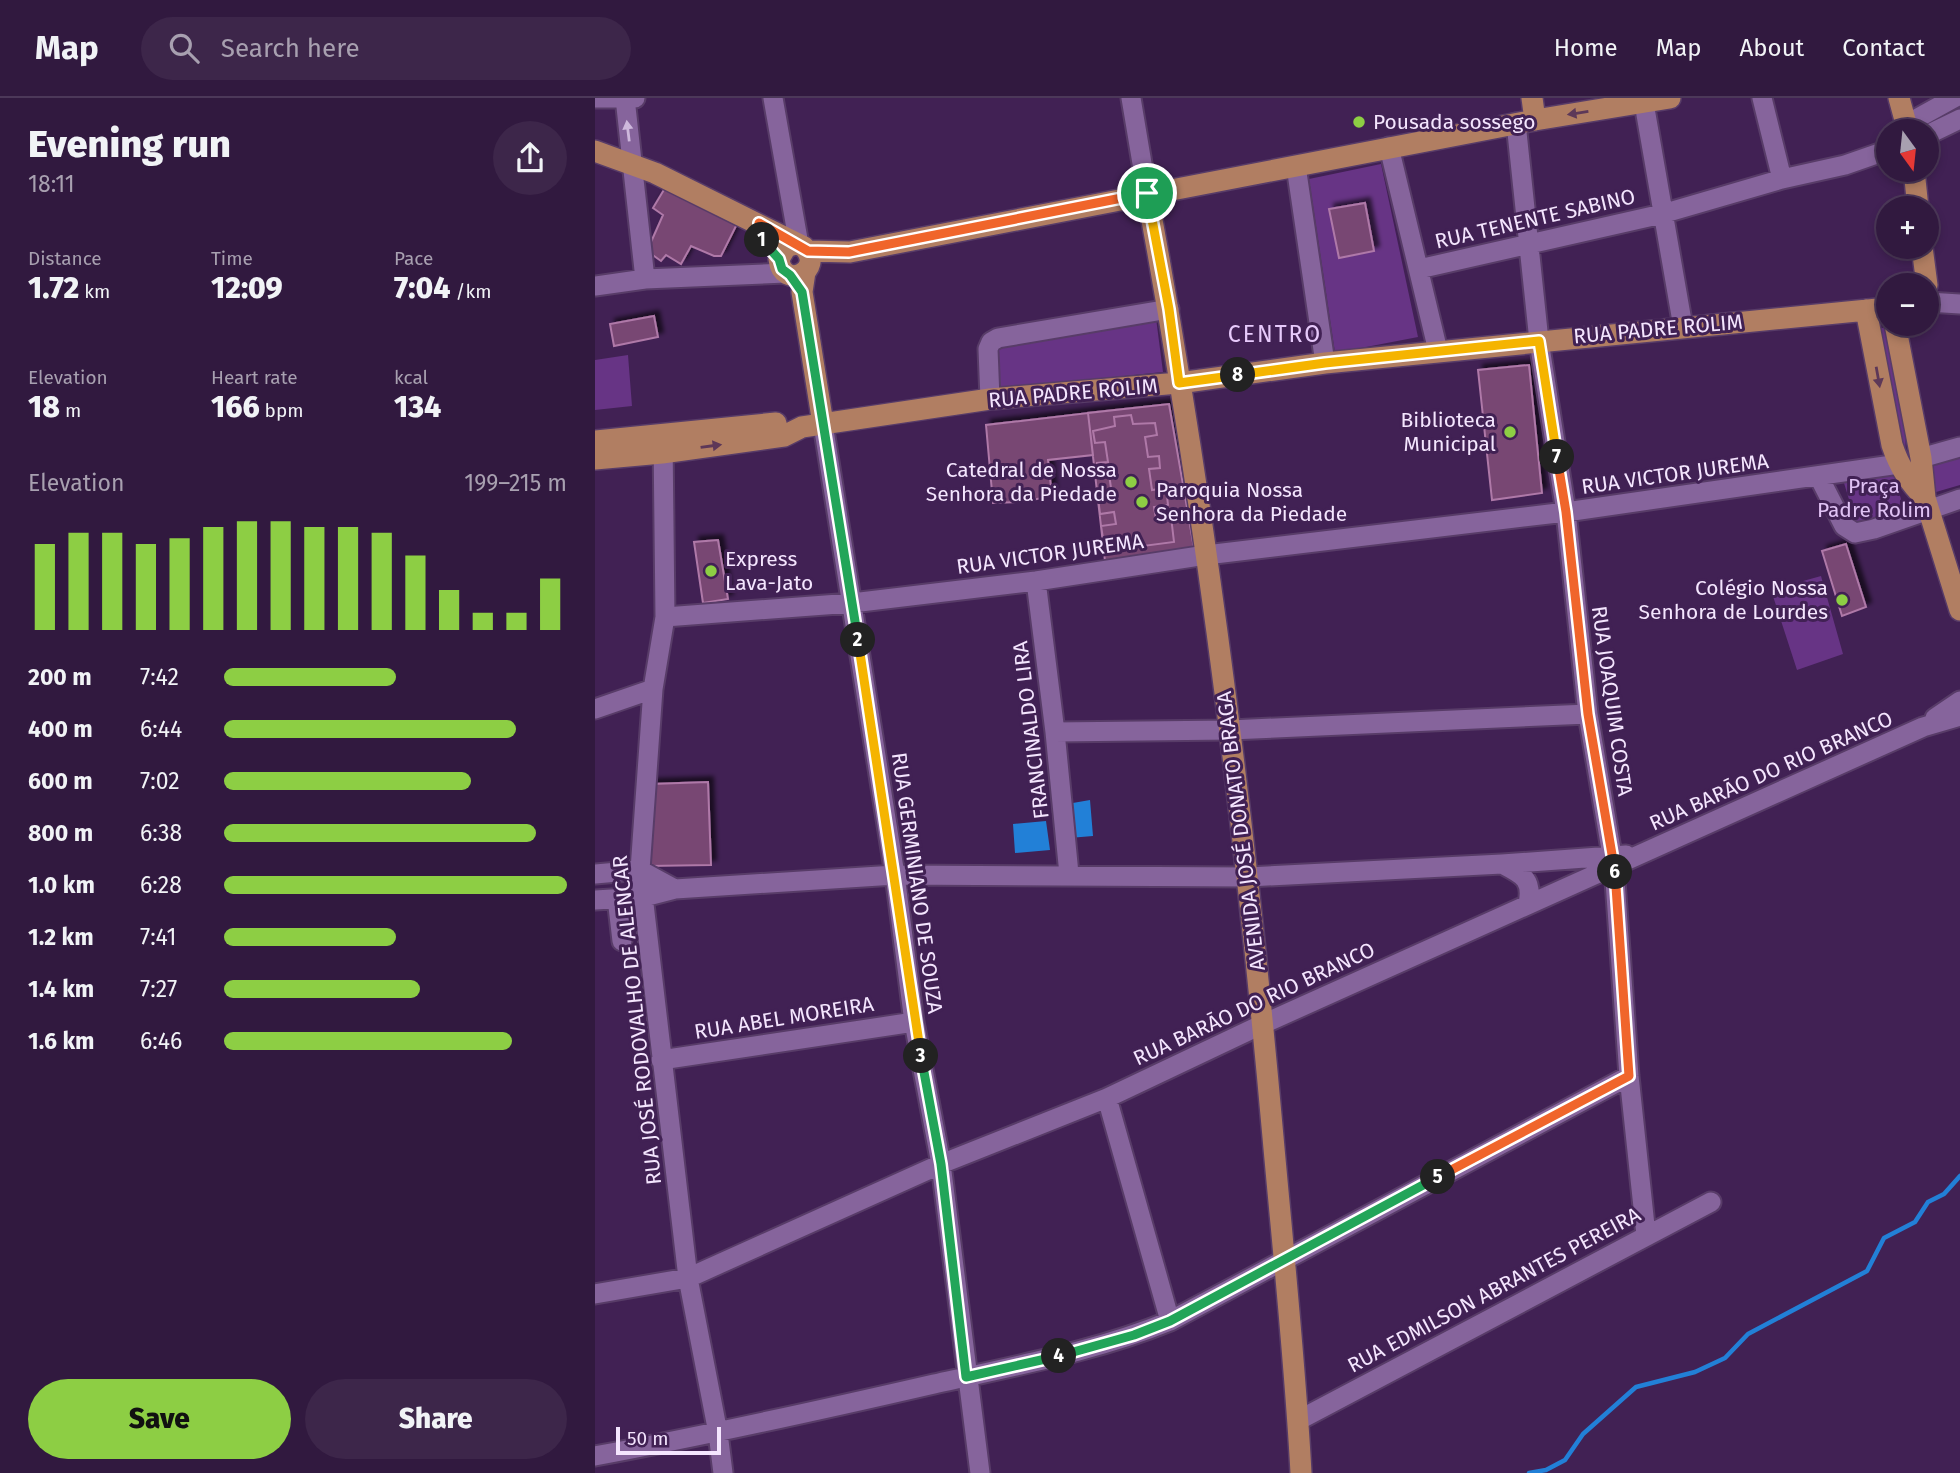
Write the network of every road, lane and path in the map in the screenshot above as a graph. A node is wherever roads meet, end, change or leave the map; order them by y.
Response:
1 (625, 98) edge
2 (636, 98) edge
3 (773, 98) edge
4 (1131, 98) edge
5 (1532, 98) edge
6 (1670, 98) edge
7 (1762, 98) edge
8 (1899, 98) edge
9 (1954, 98) edge
10 (595, 99) edge
11 (1644, 103) junction
12 (1905, 119) edge
13 (1920, 119) edge
14 (1960, 119) edge
15 (1525, 121) junction
16 (1939, 129) edge
17 (1389, 147) junction
18 (595, 151) edge
19 (1876, 154) edge
20 (632, 164) junction
21 (1296, 166) junction
22 (1782, 179) junction
23 (1147, 193) junction
24 (1662, 214) junction
25 (1528, 244) junction
26 (795, 264) junction
27 (1419, 269) junction
28 (645, 279) junction
29 (595, 286) edge
30 (1939, 298) edge
31 (1960, 304) edge
32 (1169, 309) junction
33 (1876, 309) edge
34 (1866, 310) junction
35 (1683, 327) junction
36 (1897, 336) edge
37 (1539, 341) junction
38 (1439, 351) junction
39 (1325, 363) junction
40 (1179, 383) junction
41 (991, 399) junction
42 (823, 424) junction
43 (595, 441) edge
44 (662, 444) junction
45 (1960, 447) edge
46 (1921, 458) junction
47 (595, 459) edge
48 (1899, 464) junction
49 (1819, 477) junction
50 (1960, 499) edge
51 (1927, 503) junction
52 (1566, 512) junction
53 (1206, 555) junction
54 (1036, 581) junction
55 (852, 603) junction
56 (1960, 610) edge
57 (665, 617) junction
58 (653, 689) junction
59 (1960, 701) edge
60 (595, 709) edge
61 (1588, 714) junction
62 (1960, 716) edge
63 (1923, 727) junction
64 (1230, 730) junction
65 (1055, 733) junction
66 (1556, 860) junction
67 (1614, 861) junction
68 (1502, 864) junction
69 (641, 870) junction
70 (595, 874) edge
71 (1069, 874) junction
72 (895, 875) junction
73 (1248, 877) junction
74 (675, 889) junction
75 (1529, 895) junction
76 (644, 897) junction
77 (617, 898) junction
78 (595, 900) edge
79 (622, 941) dead end
80 (914, 1022) junction
81 (1263, 1024) junction
82 (661, 1060) junction
83 (1629, 1076) junction
84 (1107, 1098) junction
85 (941, 1164) junction
86 (1711, 1202) dead end
87 (1646, 1235) junction
88 (1284, 1259) junction
89 (688, 1278) junction
90 (595, 1294) edge
91 (1170, 1321) junction
92 (966, 1377) junction
93 (1299, 1420) junction
94 (718, 1433) junction
95 (595, 1456) edge
96 (723, 1473) edge
97 (980, 1473) edge
98 (1301, 1473) edge

1 - 2 street
1 - 10 street
20 -> 1 street
3 - 26 street
4 - 23 street
5 - 15 main road
6 - 11 main road
7 - 22 street
8 - 12 main road
9 - 13 street
11 -> 15 main road
11 - 24 street
14 - 16 street
15 - 17 main road
15 - 25 street, RUA JOAQUIM COSTA
17 - 21 main road
17 - 27 street
18 - 20 main road
19 - 22 street, RUA TENENTE SABINO
20 - 26 main road
20 - 28 street
21 - 23 main road
21 - 39 street
22 - 24 street, RUA TENENTE SABINO
23 - 26 main road
23 - 32 main road, AVENIDA JOSÉ DONATO BRAGA
24 - 25 street, RUA TENENTE SABINO
24 - 35 street
25 - 27 street, RUA TENENTE SABINO
25 - 37 street, RUA JOAQUIM COSTA
26 - 28 street
26 - 42 main road
27 - 38 street
28 - 29 street
30 - 31 street
32 - 40 main road, AVENIDA JOSÉ DONATO BRAGA
32 - 41 street
33 - 34 main road, RUA PADRE ROLIM
34 - 35 main road, RUA PADRE ROLIM
34 -> 48 main road
35 - 37 main road, RUA PADRE ROLIM
36 - 46 main road
37 - 38 main road, RUA PADRE ROLIM
37 - 52 street, RUA JOAQUIM COSTA
38 - 39 main road, RUA PADRE ROLIM
39 - 40 main road, RUA PADRE ROLIM
40 - 41 main road, RUA PADRE ROLIM
40 - 53 main road, AVENIDA JOSÉ DONATO BRAGA
41 - 42 main road, RUA PADRE ROLIM
42 - 44 main road, RUA PADRE ROLIM
42 - 55 street, RUA GERMINIANO DE SOUZA
43 - 44 main road
44 - 47 main road
44 - 57 street, RUA JOSÉ RODOVALHO DE ALENCAR
45 - 46 street
46 - 51 main road
48 - 49 street, RUA VICTOR JUREMA
48 - 51 main road
49 - 51 street
49 - 52 street, RUA VICTOR JUREMA
50 - 51 street
51 - 56 main road
52 - 53 street, RUA VICTOR JUREMA
52 - 61 street, RUA JOAQUIM COSTA
53 - 54 street, RUA VICTOR JUREMA
53 - 64 main road, AVENIDA JOSÉ DONATO BRAGA
54 - 55 street, RUA VICTOR JUREMA
54 - 65 street, FRANCINALDO LIRA
55 - 57 street, RUA VICTOR JUREMA
55 - 72 street, RUA GERMINIANO DE SOUZA
57 - 58 street, RUA JOSÉ RODOVALHO DE ALENCAR
58 - 60 street
58 - 69 street, RUA JOSÉ RODOVALHO DE ALENCAR
59 - 63 street, RUA BARĀO DO RIO BRANCO
61 - 64 street
61 - 67 street, RUA JOAQUIM COSTA
62 - 63 street, RUA BARĀO DO RIO BRANCO
63 - 67 street, RUA BARĀO DO RIO BRANCO
64 - 65 street
64 - 73 main road, AVENIDA JOSÉ DONATO BRAGA
65 - 71 street, FRANCINALDO LIRA
66 - 67 street
66 - 68 street
66 - 75 street
67 - 75 street, RUA BARĀO DO RIO BRANCO
67 - 83 street, RUA JOAQUIM COSTA
68 - 73 street
68 - 75 street
69 - 70 street
69 - 74 street
69 - 76 street, RUA JOSÉ RODOVALHO DE ALENCAR
71 - 72 street
71 - 73 street
72 - 74 street
72 - 80 street, RUA GERMINIANO DE SOUZA
73 - 81 main road, AVENIDA JOSÉ DONATO BRAGA
74 - 76 street
75 - 81 street, RUA BARĀO DO RIO BRANCO
76 - 77 street
76 - 82 street, RUA JOSÉ RODOVALHO DE ALENCAR
77 - 78 street
77 - 79 street
80 - 82 street, RUA ABEL MOREIRA
80 - 85 street, RUA GERMINIANO DE SOUZA
81 - 84 street, RUA BARĀO DO RIO BRANCO
81 - 88 main road, AVENIDA JOSÉ DONATO BRAGA
82 - 89 street, RUA JOSÉ RODOVALHO DE ALENCAR
83 - 87 street, RUA JOAQUIM COSTA
83 - 88 street
84 - 85 street, RUA BARĀO DO RIO BRANCO
84 - 91 street
85 - 89 street, RUA BARĀO DO RIO BRANCO
85 - 92 street, RUA GERMINIANO DE SOUZA
86 - 87 street, RUA EDMILSON ABRANTES PEREIRA
87 - 93 street, RUA EDMILSON ABRANTES PEREIRA
88 - 91 street
88 - 93 main road, AVENIDA JOSÉ DONATO BRAGA
89 - 90 street, RUA BARĀO DO RIO BRANCO
89 - 94 street, RUA JOSÉ RODOVALHO DE ALENCAR
91 - 92 street
92 - 94 street
92 - 97 street, RUA GERMINIANO DE SOUZA
93 - 98 main road, AVENIDA JOSÉ DONATO BRAGA
94 - 95 street
94 - 96 street, RUA JOSÉ RODOVALHO DE ALENCAR

